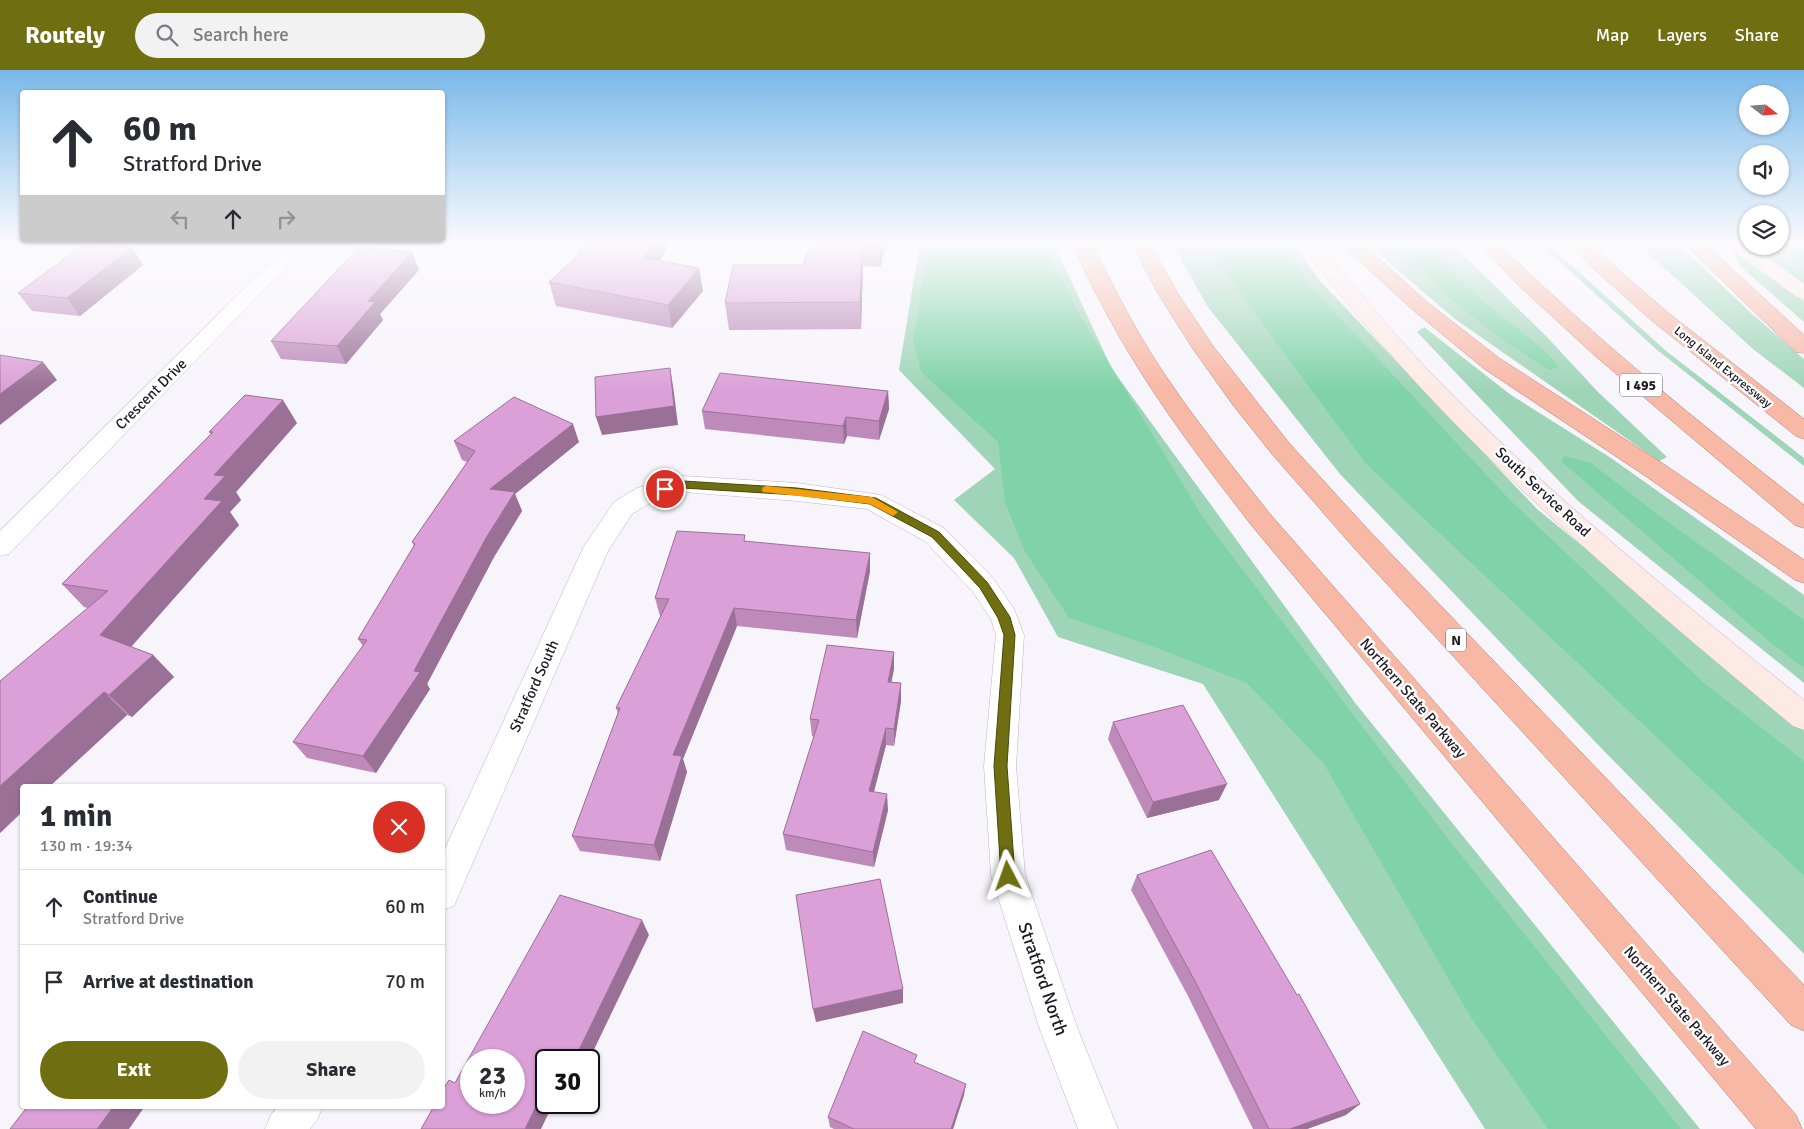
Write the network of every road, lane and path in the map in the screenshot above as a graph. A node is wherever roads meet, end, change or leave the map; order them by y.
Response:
1 (253, 291) edge
2 (1105, 291) edge
3 (1167, 291) edge
4 (1348, 291) edge
5 (1404, 291) edge
6 (1538, 291) edge
7 (1631, 291) edge
8 (1745, 291) edge
9 (1804, 347) edge
10 (1804, 431) edge
11 (1804, 519) edge
12 (0, 547) edge
13 (968, 569) joint
14 (1804, 573) edge
15 (1804, 717) edge
16 (445, 887) edge
17 (1804, 1012) edge
18 (301, 1109) edge
19 (285, 1129) edge
20 (1098, 1129) edge
21 (1782, 1129) edge

1 - 12 street, Crescent Drive
2 - 21 highway, Northern State Parkway
3 - 17 highway, N
4 - 15 main road, South Service Road
5 - 14 highway
6 - 11 highway, I 495
7 - 10 highway, Long Island Expressway
8 - 9 highway
13 - 16 street, Stratford South
13 - 20 street, Stratford North
18 - 19 street

